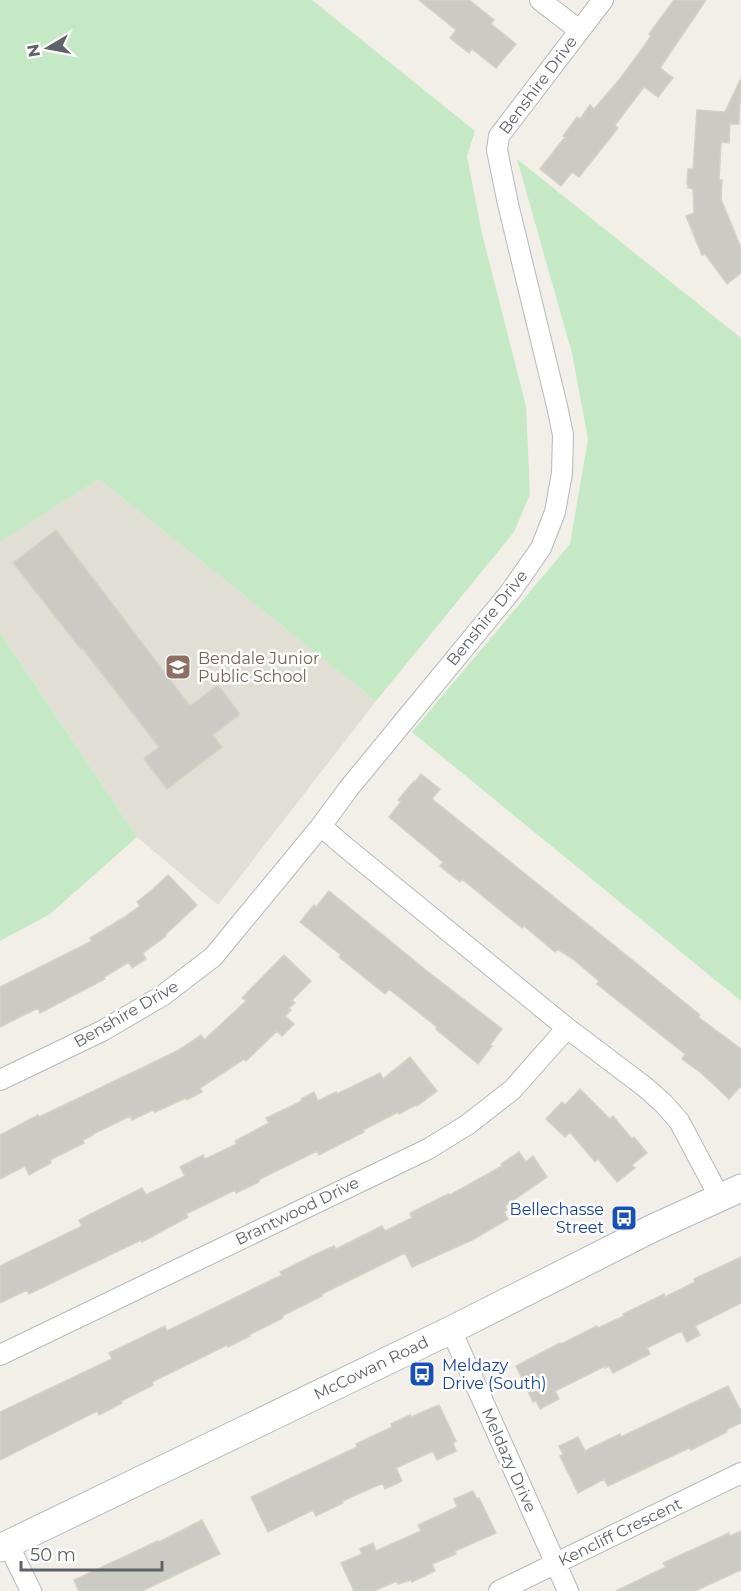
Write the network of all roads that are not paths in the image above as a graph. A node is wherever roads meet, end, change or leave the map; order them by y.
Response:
1 (540, 0) edge
2 (603, 0) edge
3 (579, 30) junction
4 (321, 826) junction
5 (567, 1028) junction
6 (0, 1080) edge
7 (730, 1193) edge
8 (451, 1329) junction
9 (0, 1355) edge
10 (741, 1473) edge
11 (4, 1546) edge
12 (555, 1563) junction
13 (31, 1591) edge
14 (498, 1591) edge
15 (568, 1591) edge

1 - 3 street
2 - 3 street, Benshire Drive
3 - 4 street, Benshire Drive
4 - 5 street
4 - 6 street, Benshire Drive
5 - 7 street
5 - 9 street, Brantwood Drive
7 - 8 main road, McCowan Road
8 - 11 main road, McCowan Road
8 - 12 street, Meldazy Drive
10 - 12 street, Kencliff Crescent
11 - 13 street
12 - 14 street, Kencliff Crescent
12 - 15 street, Meldazy Drive

